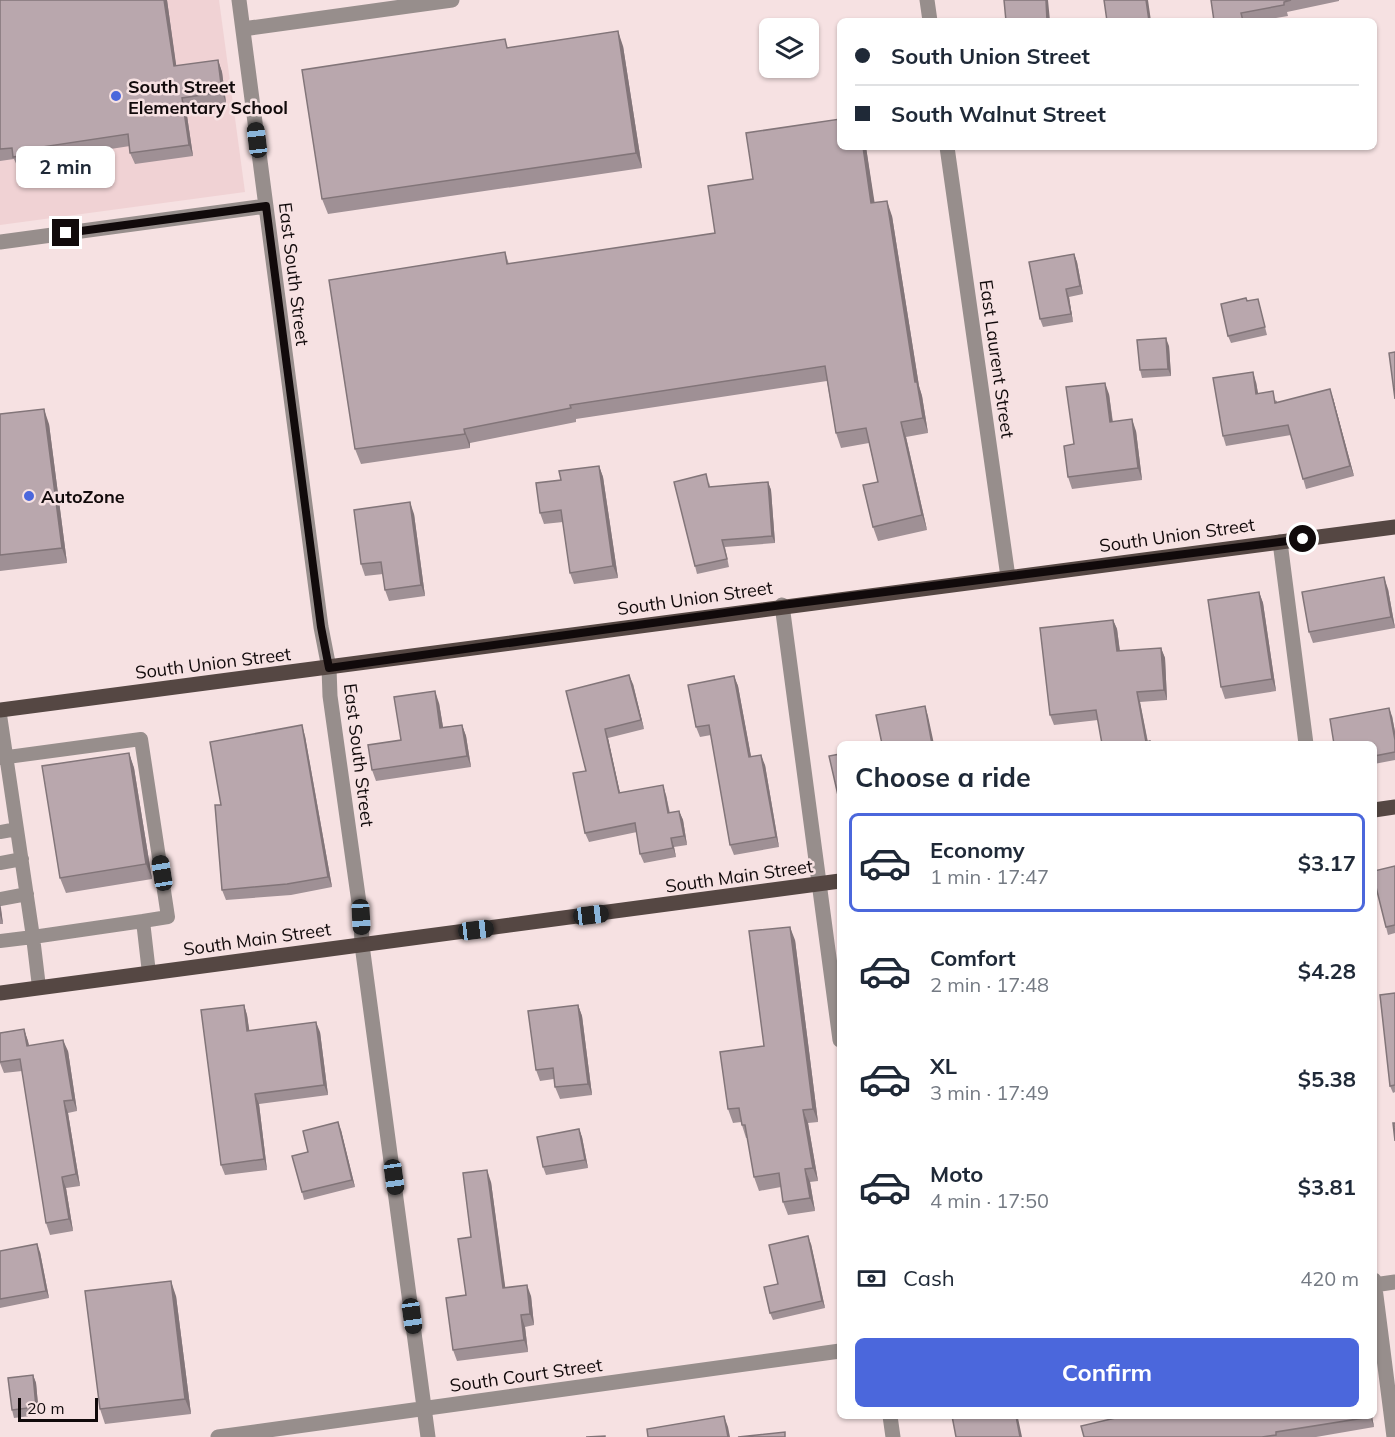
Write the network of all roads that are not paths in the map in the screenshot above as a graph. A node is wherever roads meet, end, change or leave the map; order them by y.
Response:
1 (239, 0) edge
2 (452, 0) edge
3 (927, 0) edge
4 (930, 18) edge
5 (243, 29) junction
6 (948, 150) edge
7 (266, 206) junction
8 (0, 242) edge
9 (1395, 527) edge
10 (1280, 542) junction
11 (1008, 577) junction
12 (782, 605) junction
13 (329, 668) junction
14 (0, 710) edge
15 (0, 715) edge
16 (1306, 741) edge
17 (3, 758) edge
18 (6, 796) edge
19 (1395, 807) edge
20 (1377, 810) edge
21 (17, 829) junction
22 (0, 832) edge
23 (22, 859) junction
24 (0, 863) edge
25 (837, 882) edge
26 (819, 885) junction
27 (27, 894) junction
28 (0, 899) edge
29 (143, 921) junction
30 (33, 937) junction
31 (0, 941) edge
32 (362, 945) junction
33 (149, 973) junction
34 (39, 987) junction
35 (0, 993) edge
36 (837, 1018) edge
37 (1395, 1282) edge
38 (1377, 1285) edge
39 (1377, 1308) edge
40 (837, 1351) edge
41 (425, 1409) junction
42 (890, 1419) edge
43 (218, 1437) edge
44 (428, 1437) edge
45 (893, 1437) edge
46 (1394, 1437) edge

1 - 5 street, East South Street
2 - 5 street
3 - 4 street
5 - 7 street, East South Street
6 - 11 street, East Laurent Street
7 - 8 street
7 - 13 street, East South Street
9 - 10 main road, South Union Street
10 - 11 main road, South Union Street
10 - 16 street
11 - 12 main road, South Union Street
12 - 13 main road, South Union Street
12 - 26 street
13 - 14 main road, South Union Street
13 - 32 street, East South Street
15 - 17 lane
17 - 18 lane
17 - 29 lane
18 - 21 lane
19 - 20 main road
21 - 22 lane
21 - 23 lane
23 - 24 lane
23 - 27 lane
25 - 26 main road, South Main Street
26 - 32 main road, South Main Street
26 - 36 street
27 - 28 lane
27 - 30 lane
29 - 30 lane
29 - 33 lane
30 - 31 lane
30 - 34 lane
32 - 33 main road, South Main Street
32 - 41 street, East South Street
33 - 34 main road, South Main Street
34 - 35 main road, South Main Street
37 - 38 street
39 - 46 street
40 - 41 street, South Court Street
41 - 43 street, South Court Street
41 - 44 street, East South Street
42 - 45 street

